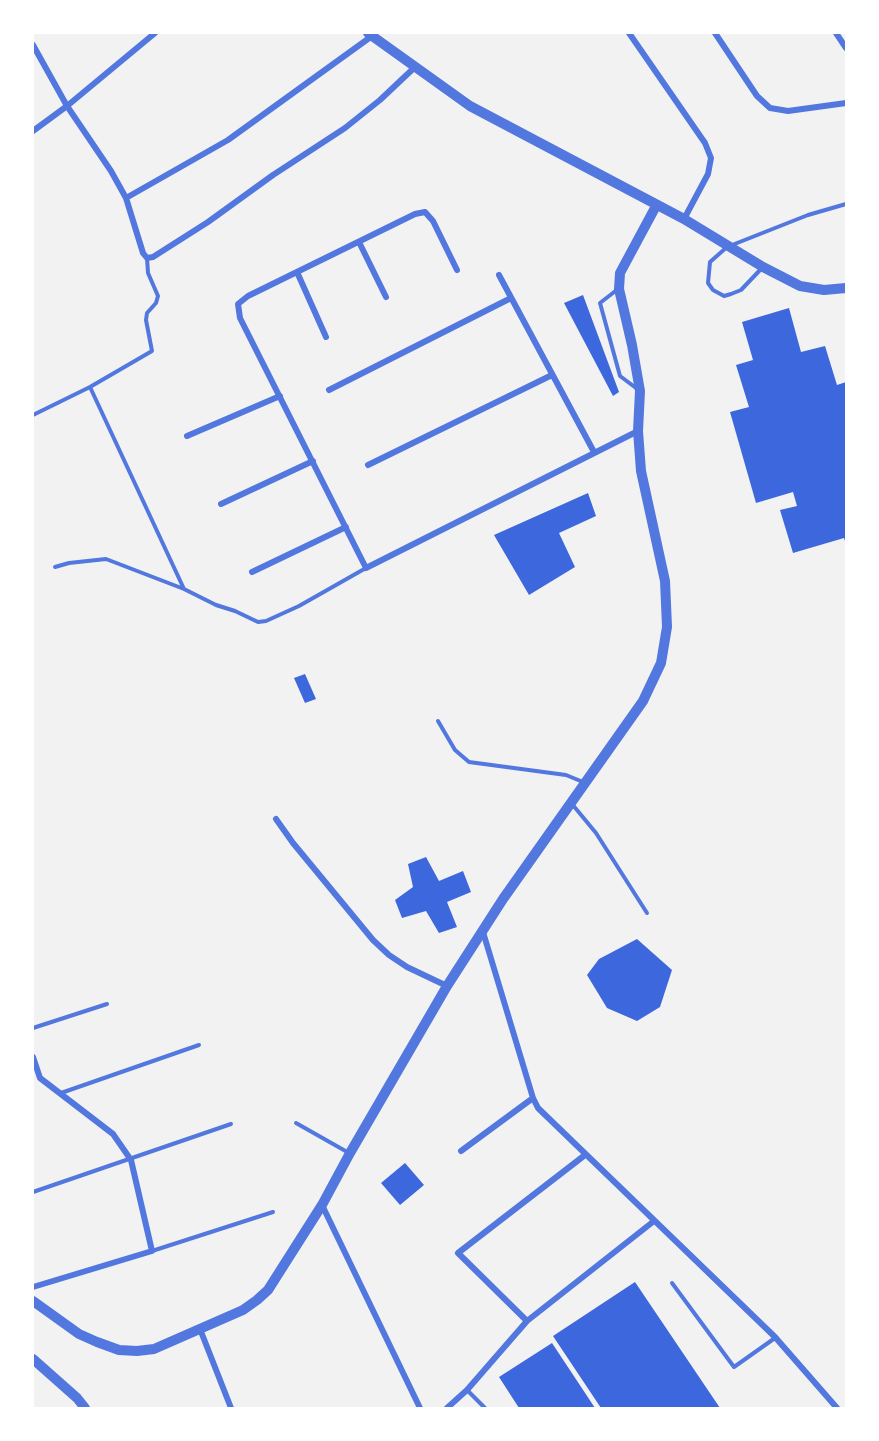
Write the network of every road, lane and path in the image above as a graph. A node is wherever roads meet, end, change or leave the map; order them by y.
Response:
1 (155, 33) edge
2 (629, 33) edge
3 (715, 33) edge
4 (836, 33) edge
5 (370, 34) edge
6 (33, 45) edge
7 (846, 48) edge
8 (415, 67) junction
9 (846, 103) edge
10 (67, 106) junction
11 (33, 131) edge
12 (126, 198) junction
13 (846, 204) edge
14 (656, 206) junction
15 (684, 219) junction
16 (359, 242) junction
17 (727, 247) junction
18 (147, 258) junction
19 (763, 267) junction
20 (457, 270) dead end
21 (297, 272) junction
22 (499, 275) dead end
23 (846, 288) edge
24 (619, 289) junction
25 (386, 297) dead end
26 (511, 298) junction
27 (326, 337) dead end
28 (552, 375) junction
29 (90, 387) junction
30 (329, 390) dead end
31 (640, 391) junction
32 (280, 396) junction
33 (33, 415) edge
34 (638, 431) junction
35 (188, 436) dead end
36 (594, 452) junction
37 (313, 461) junction
38 (368, 465) dead end
39 (221, 504) dead end
40 (346, 527) junction
41 (55, 567) dead end
42 (366, 568) junction
43 (252, 572) dead end
44 (184, 589) junction
45 (438, 721) dead end
46 (586, 784) junction
47 (572, 803) junction
48 (276, 819) dead end
49 (647, 913) dead end
50 (483, 932) junction
51 (447, 986) junction
52 (107, 1004) dead end
53 (33, 1028) edge
54 (199, 1045) dead end
55 (33, 1057) edge
56 (40, 1078) junction
57 (33, 1081) edge
58 (61, 1093) junction
59 (533, 1098) junction
60 (296, 1123) dead end
61 (231, 1124) dead end
62 (461, 1150) dead end
63 (350, 1153) junction
64 (585, 1155) junction
65 (131, 1160) junction
66 (33, 1192) edge
67 (322, 1205) junction
68 (273, 1212) dead end
69 (654, 1221) junction
70 (152, 1251) junction
71 (672, 1283) dead end
72 (33, 1287) edge
73 (33, 1301) edge
74 (527, 1321) junction
75 (200, 1329) junction
76 (775, 1337) junction
77 (33, 1359) edge
78 (467, 1390) junction
79 (85, 1408) edge
80 (231, 1408) edge
81 (420, 1408) edge
82 (447, 1408) edge
83 (485, 1408) edge
84 (837, 1408) edge

1 - 10 street
2 - 15 street
3 - 9 street
4 - 7 street
5 - 8 street
5 - 12 street
6 - 10 street
8 - 14 street
8 - 18 street
10 - 11 street
10 - 12 street
12 - 18 street
13 - 17 lane
14 - 15 street
14 - 24 street
15 - 17 street
16 - 20 street
16 - 21 street
16 - 25 street
17 - 19 street
17 - 19 lane
18 - 29 lane
19 - 23 street
21 - 27 street
21 - 32 street
22 - 26 street
24 - 31 street
24 - 31 lane
26 - 28 street
26 - 30 street
28 - 36 street
28 - 38 street
29 - 33 lane
29 - 44 lane
31 - 34 street
32 - 35 street
32 - 37 street
34 - 36 street
34 - 46 street
36 - 42 street
37 - 39 street
37 - 40 street
40 - 42 street
40 - 43 street
41 - 44 lane
42 - 44 lane
45 - 46 lane
46 - 47 street
47 - 49 lane
47 - 50 street
48 - 51 street
50 - 51 street
50 - 59 street
51 - 63 street
52 - 53 lane
54 - 58 lane
55 - 56 street
56 - 57 lane
56 - 58 street
58 - 65 street
59 - 62 street
59 - 64 street
60 - 63 lane
61 - 65 lane
63 - 67 street
64 - 69 street
64 - 74 street
65 - 66 lane
65 - 70 street
67 - 75 street
67 - 81 street
68 - 70 lane
69 - 74 street
69 - 76 street
70 - 72 street
71 - 76 lane
73 - 75 street
74 - 78 street
75 - 80 street
76 - 84 street
77 - 79 street
78 - 82 street
78 - 83 lane

